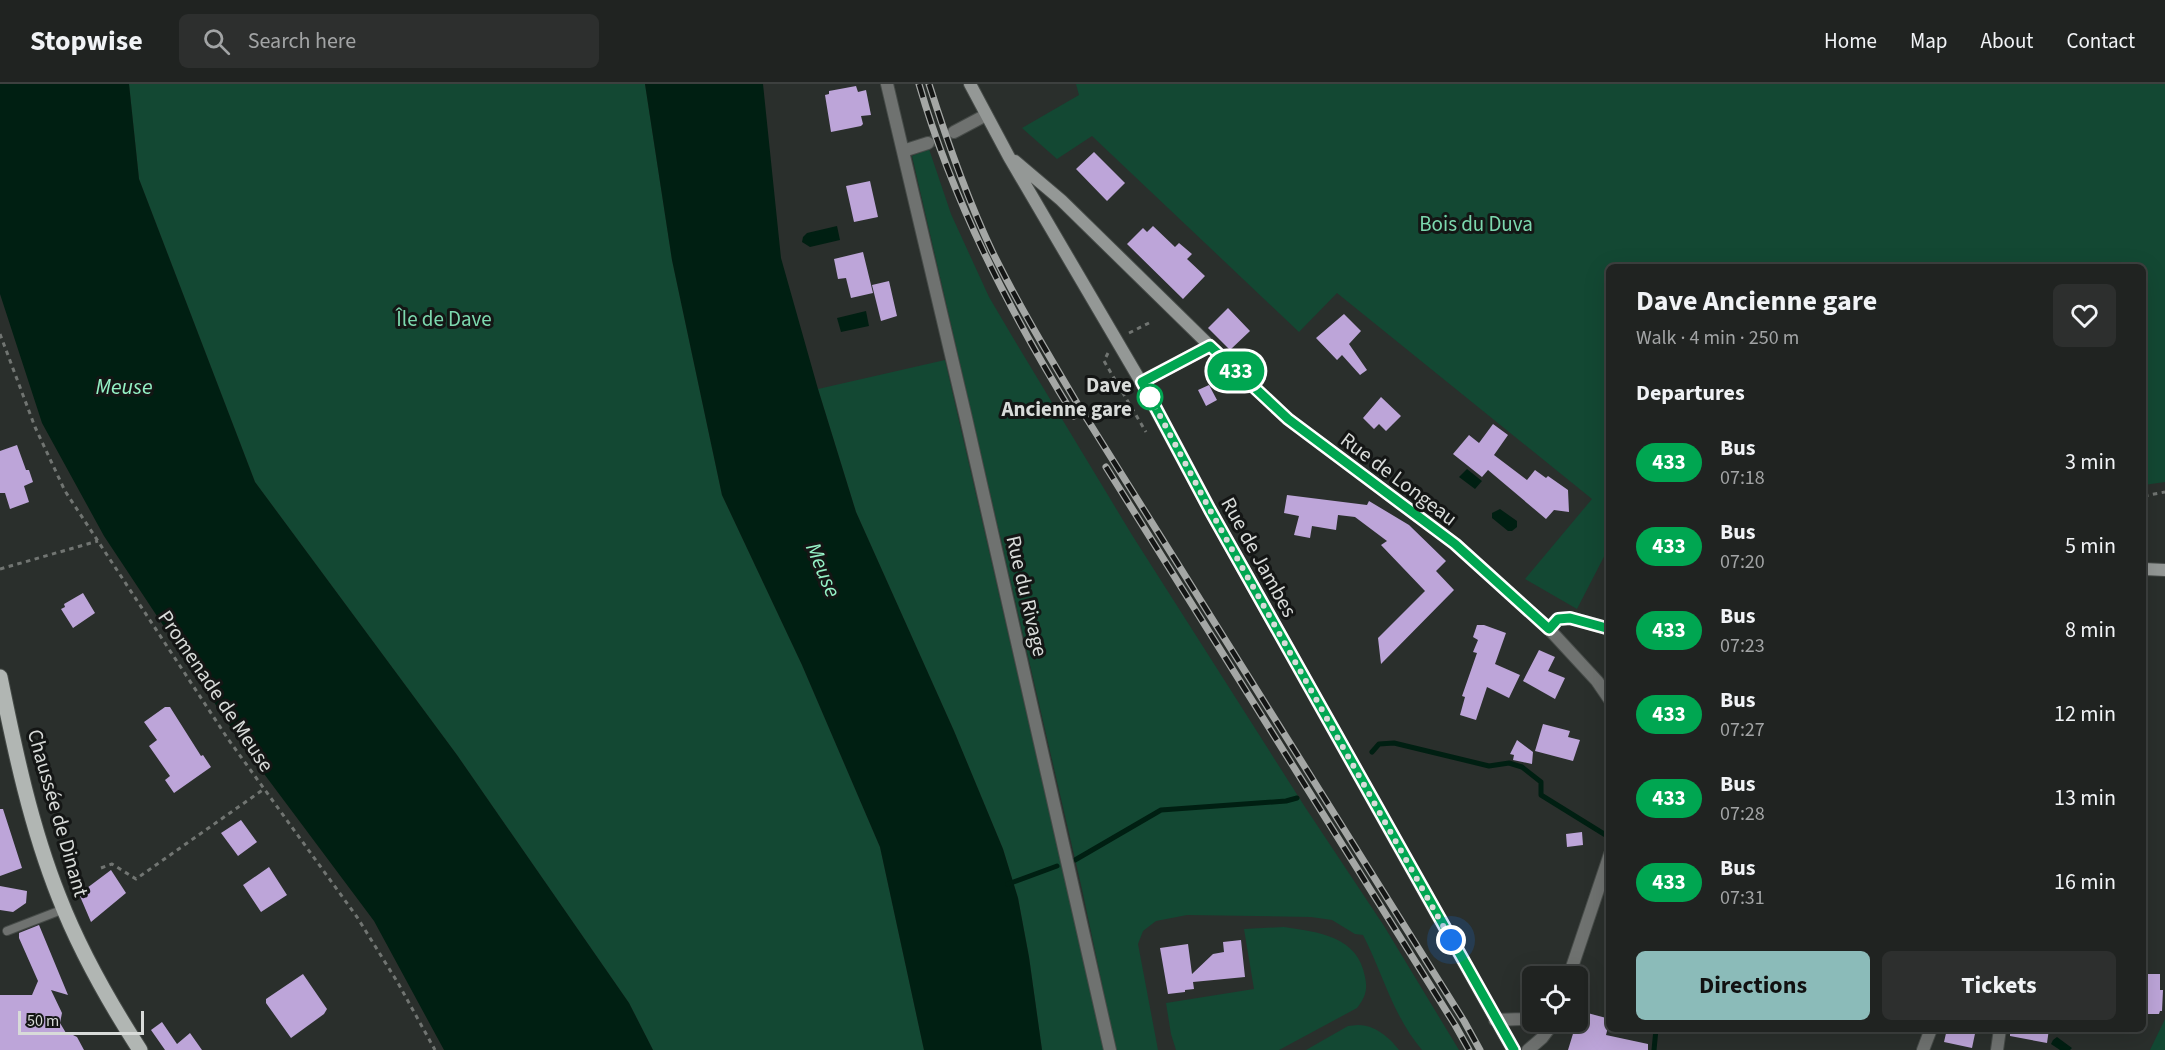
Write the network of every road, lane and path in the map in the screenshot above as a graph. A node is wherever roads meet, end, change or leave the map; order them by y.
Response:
1 (887, 84) edge
2 (970, 84) edge
3 (986, 115) junction
4 (954, 132) tunnel mouth
5 (928, 143) tunnel mouth
6 (903, 151) junction
7 (1009, 157) junction
8 (1149, 323) dead end
9 (0, 333) edge
10 (1116, 339) junction
11 (1210, 346) junction
12 (1142, 382) junction
13 (1146, 432) dead end
14 (2165, 492) edge
15 (2146, 496) edge
16 (98, 541) junction
17 (0, 569) edge
18 (2146, 569) edge
19 (2165, 570) edge
20 (1606, 628) edge
21 (1549, 629) junction
22 (0, 677) edge
23 (1606, 694) edge
24 (264, 789) junction
25 (1606, 866) edge
26 (101, 868) dead end
27 (64, 909) junction
28 (7, 931) dead end
29 (1572, 966) edge
30 (1522, 1019) edge
31 (1496, 1020) junction
32 (1546, 1032) edge
33 (1930, 1032) edge
34 (2000, 1032) edge
35 (140, 1050) edge
36 (435, 1050) edge
37 (1110, 1050) edge
38 (1514, 1050) edge
39 (1528, 1050) edge
40 (1923, 1050) edge
41 (1997, 1050) edge

1 - 6 street, Rue du Rivage
2 - 3 main road, Rue de Jambes
3 - 4 street
3 - 7 main road, Rue de Jambes
5 - 6 street
6 - 37 street, Rue du Rivage
7 - 10 main road, Rue de Jambes
7 - 11 main road, Rue de Longeau
8 - 10 path
9 - 16 path, Promenade de Meuse
10 - 12 main road, Rue de Jambes
10 - 13 path
11 - 12 main road
11 - 21 main road, Rue de Longeau
12 - 31 main road, Rue de Jambes
14 - 15 path
16 - 17 path
16 - 24 path, Promenade de Meuse
18 - 19 main road
20 - 21 main road
21 - 23 street, Rue de Longeau
22 - 27 main road, Chaussée de Dinant
24 - 26 path
24 - 36 path, Promenade de Meuse
25 - 29 street
27 - 28 lane
27 - 35 main road, Chaussée de Dinant
30 - 31 street
31 - 38 main road, Rue de Jambes
32 - 39 street
33 - 40 street
34 - 41 street

